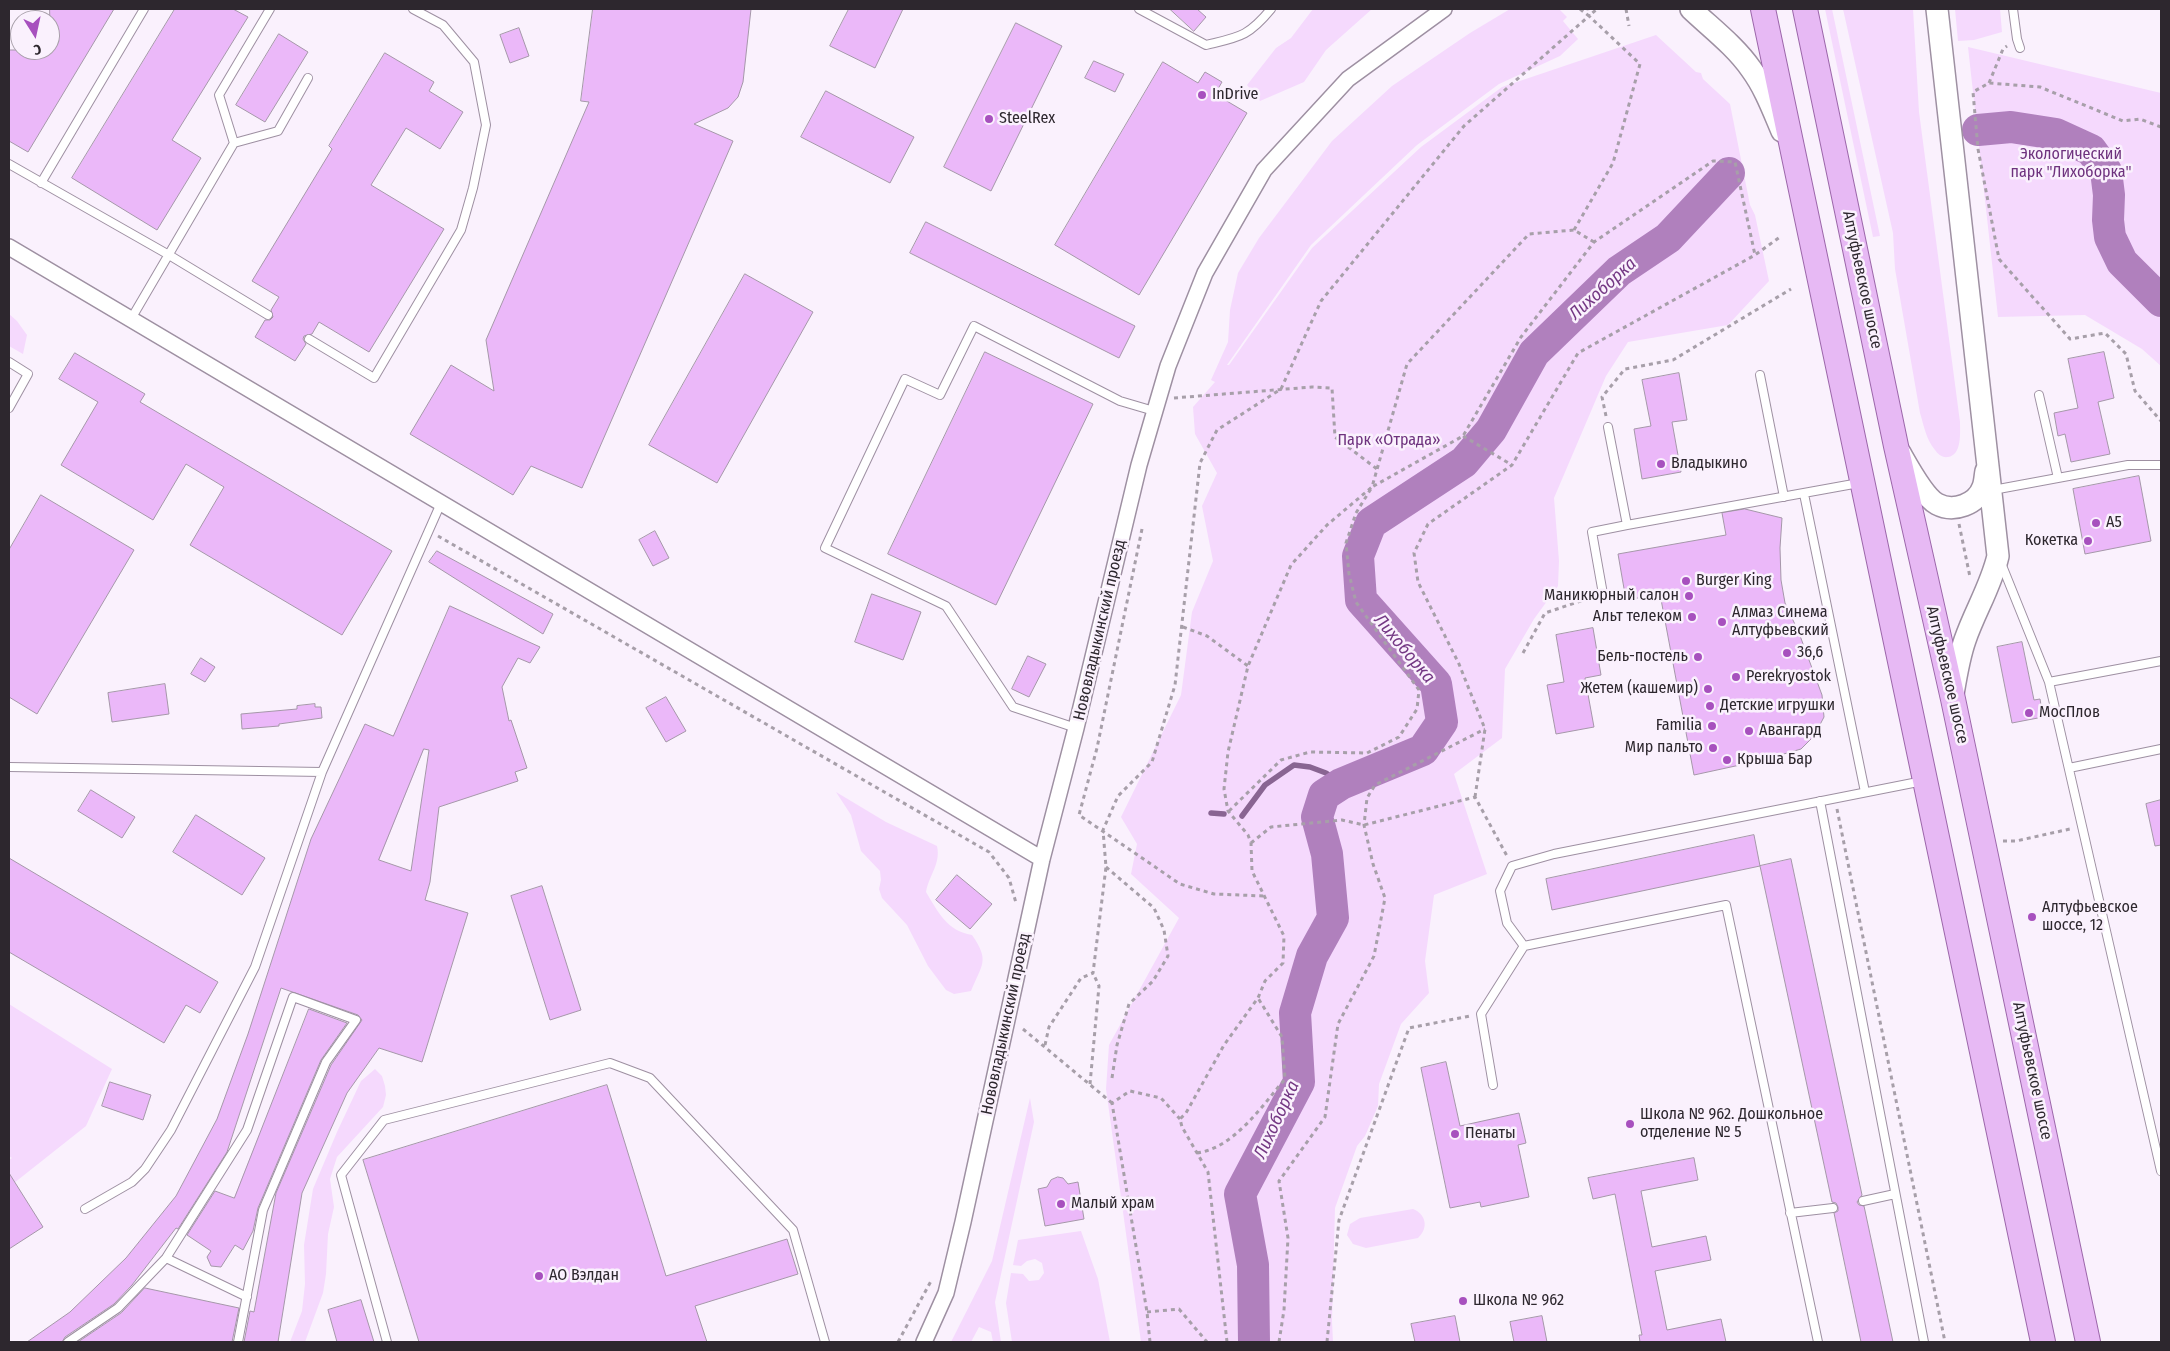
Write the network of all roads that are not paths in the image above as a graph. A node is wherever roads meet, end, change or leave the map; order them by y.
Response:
1 (144, 9) edge
2 (270, 9) edge
3 (413, 9) edge
4 (1139, 9) edge
5 (1271, 9) edge
6 (1444, 9) edge
7 (1691, 9) edge
8 (1763, 9) edge
9 (1806, 9) edge
10 (1937, 9) edge
11 (2013, 9) edge
12 (2020, 48) dead end
13 (308, 78) dead end
14 (234, 143) junction
15 (1794, 159) junction
16 (9, 164) edge
17 (41, 183) junction
18 (9, 247) edge
19 (169, 255) junction
20 (268, 315) dead end
21 (131, 319) junction
22 (309, 339) dead end
23 (9, 362) edge
24 (1760, 375) dead end
25 (2039, 395) dead end
26 (1156, 405) junction
27 (9, 408) edge
28 (1608, 427) road end
29 (1896, 446) junction
30 (1988, 464) junction
31 (2161, 465) edge
32 (2058, 478) junction
33 (1863, 482) junction
34 (1991, 490) junction
35 (1804, 494) junction
36 (1784, 497) junction
37 (441, 503) junction
38 (1626, 526) junction
39 (1998, 556) junction
40 (1603, 594) road end
41 (2161, 661) edge
42 (2049, 682) junction
43 (1953, 699) junction
44 (1076, 728) junction
45 (2161, 749) edge
46 (9, 767) edge
47 (2069, 768) junction
48 (322, 772) junction
49 (1925, 781) junction
50 (1865, 792) junction
51 (1820, 801) junction
52 (1042, 859) junction
53 (1524, 946) junction
54 (1493, 1085) dead end
55 (2161, 1170) edge
56 (1894, 1194) junction
57 (1863, 1200) dead end
58 (1833, 1208) dead end
59 (85, 1209) dead end
60 (1790, 1213) junction
61 (166, 1258) junction
62 (247, 1297) junction
63 (68, 1342) edge
64 (238, 1342) edge
65 (387, 1342) edge
66 (825, 1342) edge
67 (924, 1342) edge
68 (1818, 1342) edge
69 (1924, 1342) edge
70 (2043, 1342) edge
71 (2088, 1342) edge

1 - 17 lane
2 - 14 lane
3 - 22 lane
4 - 5 lane
6 - 26 street, Нововладыкинский проезд
7 - 15 main road
8 - 15 main road
9 - 29 main road, Алтуфьевское шоссе
10 - 30 main road
11 - 12 lane
13 - 14 lane
14 - 19 lane
15 - 33 main road
16 - 17 lane
17 - 19 lane
18 - 21 street
19 - 20 lane
19 - 21 lane
21 - 37 street
23 - 27 lane
24 - 36 lane
25 - 32 lane
26 - 44 street, Нововладыкинский проезд
26 - 44 lane
28 - 38 lane
29 - 30 main road
29 - 43 main road, Алтуфьевское шоссе
30 - 34 main road
31 - 32 lane
32 - 34 lane
33 - 35 lane
33 - 49 main road
34 - 39 main road
35 - 36 lane
35 - 50 lane
36 - 38 lane
37 - 48 lane
37 - 52 street
38 - 40 lane
39 - 42 lane
39 - 43 main road
41 - 42 lane
42 - 47 lane
43 - 71 main road, Алтуфьевское шоссе
44 - 52 street, Нововладыкинский проезд
45 - 47 lane
46 - 48 lane
47 - 55 lane
48 - 59 lane
49 - 50 lane
49 - 70 main road
50 - 51 lane
51 - 53 lane
51 - 56 lane
52 - 67 street, Нововладыкинский проезд
53 - 54 lane
53 - 60 lane
56 - 57 lane
56 - 69 lane
58 - 60 lane
60 - 68 lane
61 - 62 lane
61 - 62 lane
61 - 63 lane
62 - 64 lane
65 - 66 lane

